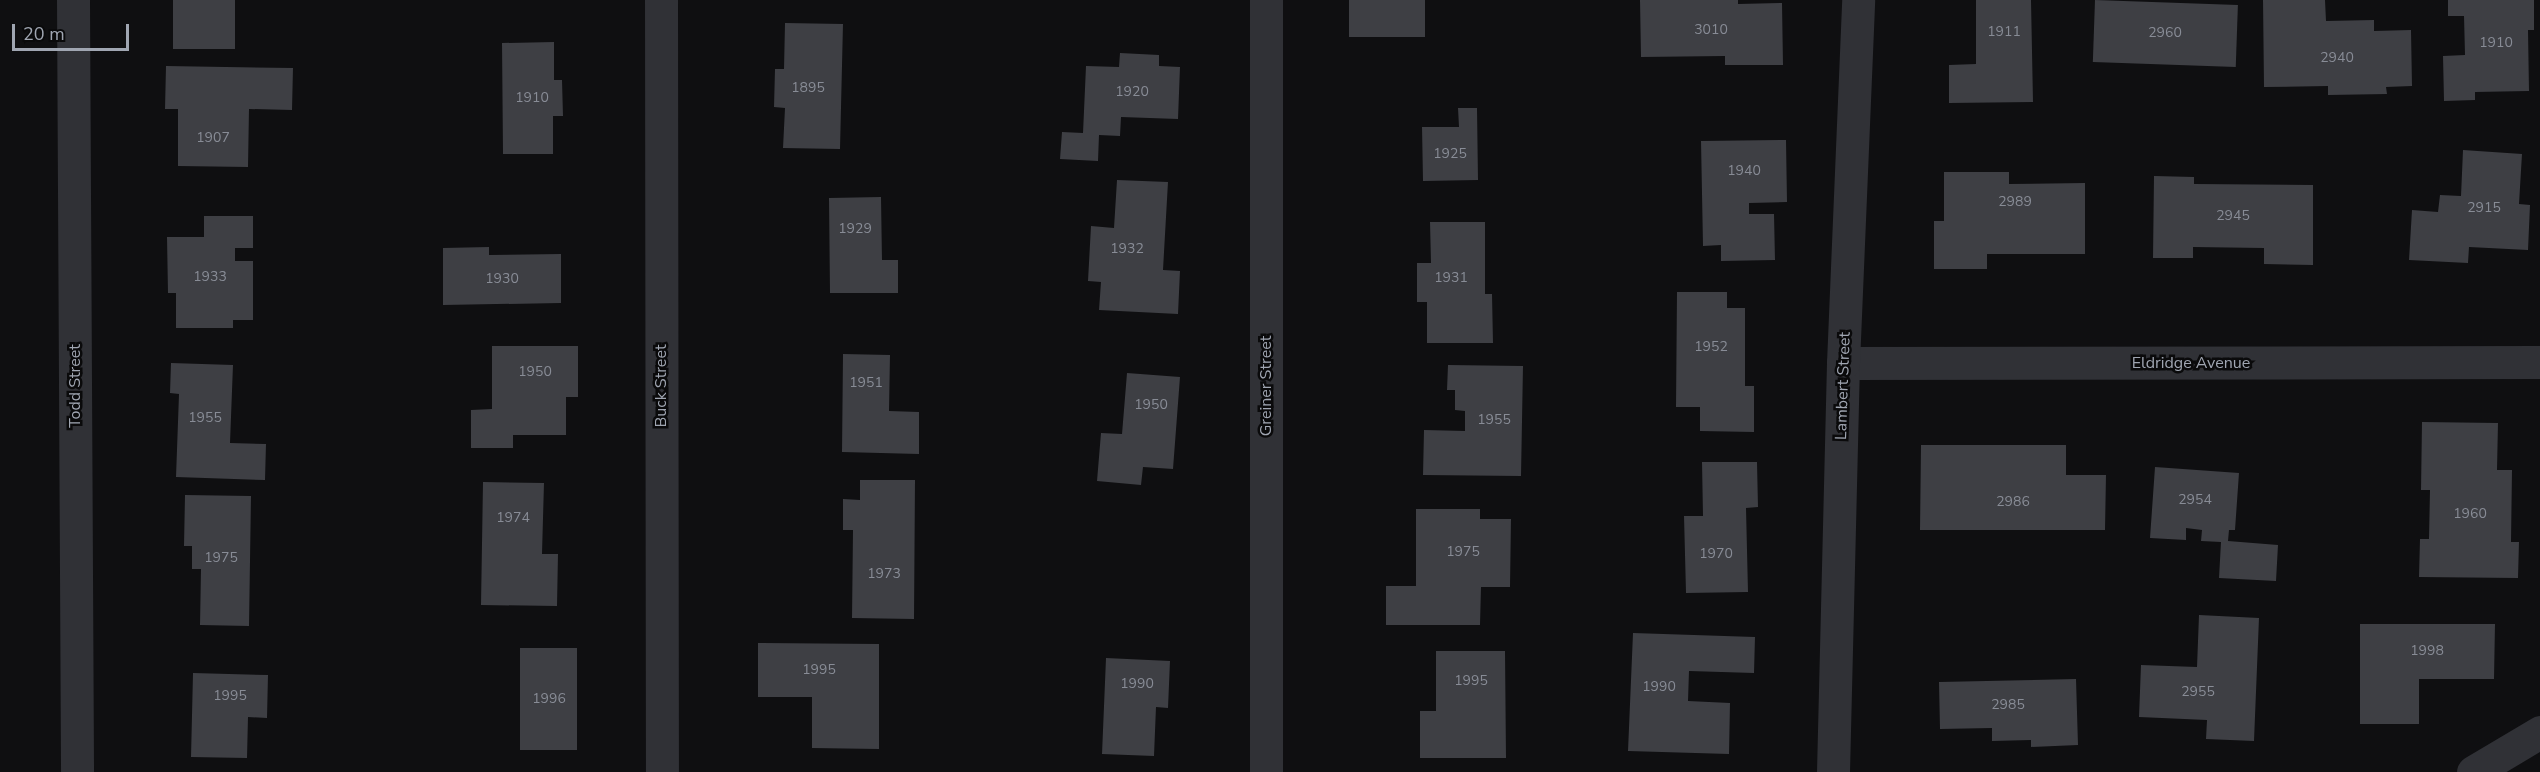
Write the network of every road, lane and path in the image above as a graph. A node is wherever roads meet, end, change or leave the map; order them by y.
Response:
1 (73, 0) edge
2 (661, 0) edge
3 (1266, 0) edge
4 (1858, 0) edge
5 (2540, 362) edge
6 (1843, 363) junction
7 (2540, 732) edge
8 (76, 772) edge
9 (662, 772) edge
10 (1266, 772) edge
11 (1833, 772) edge
12 (2473, 772) edge

1 - 8 street, Todd Street
2 - 9 street, Buck Street
3 - 10 street, Greiner Street
4 - 6 street, Lambert Street
5 - 6 street, Eldridge Avenue
6 - 11 street, Lambert Street
7 - 12 street

